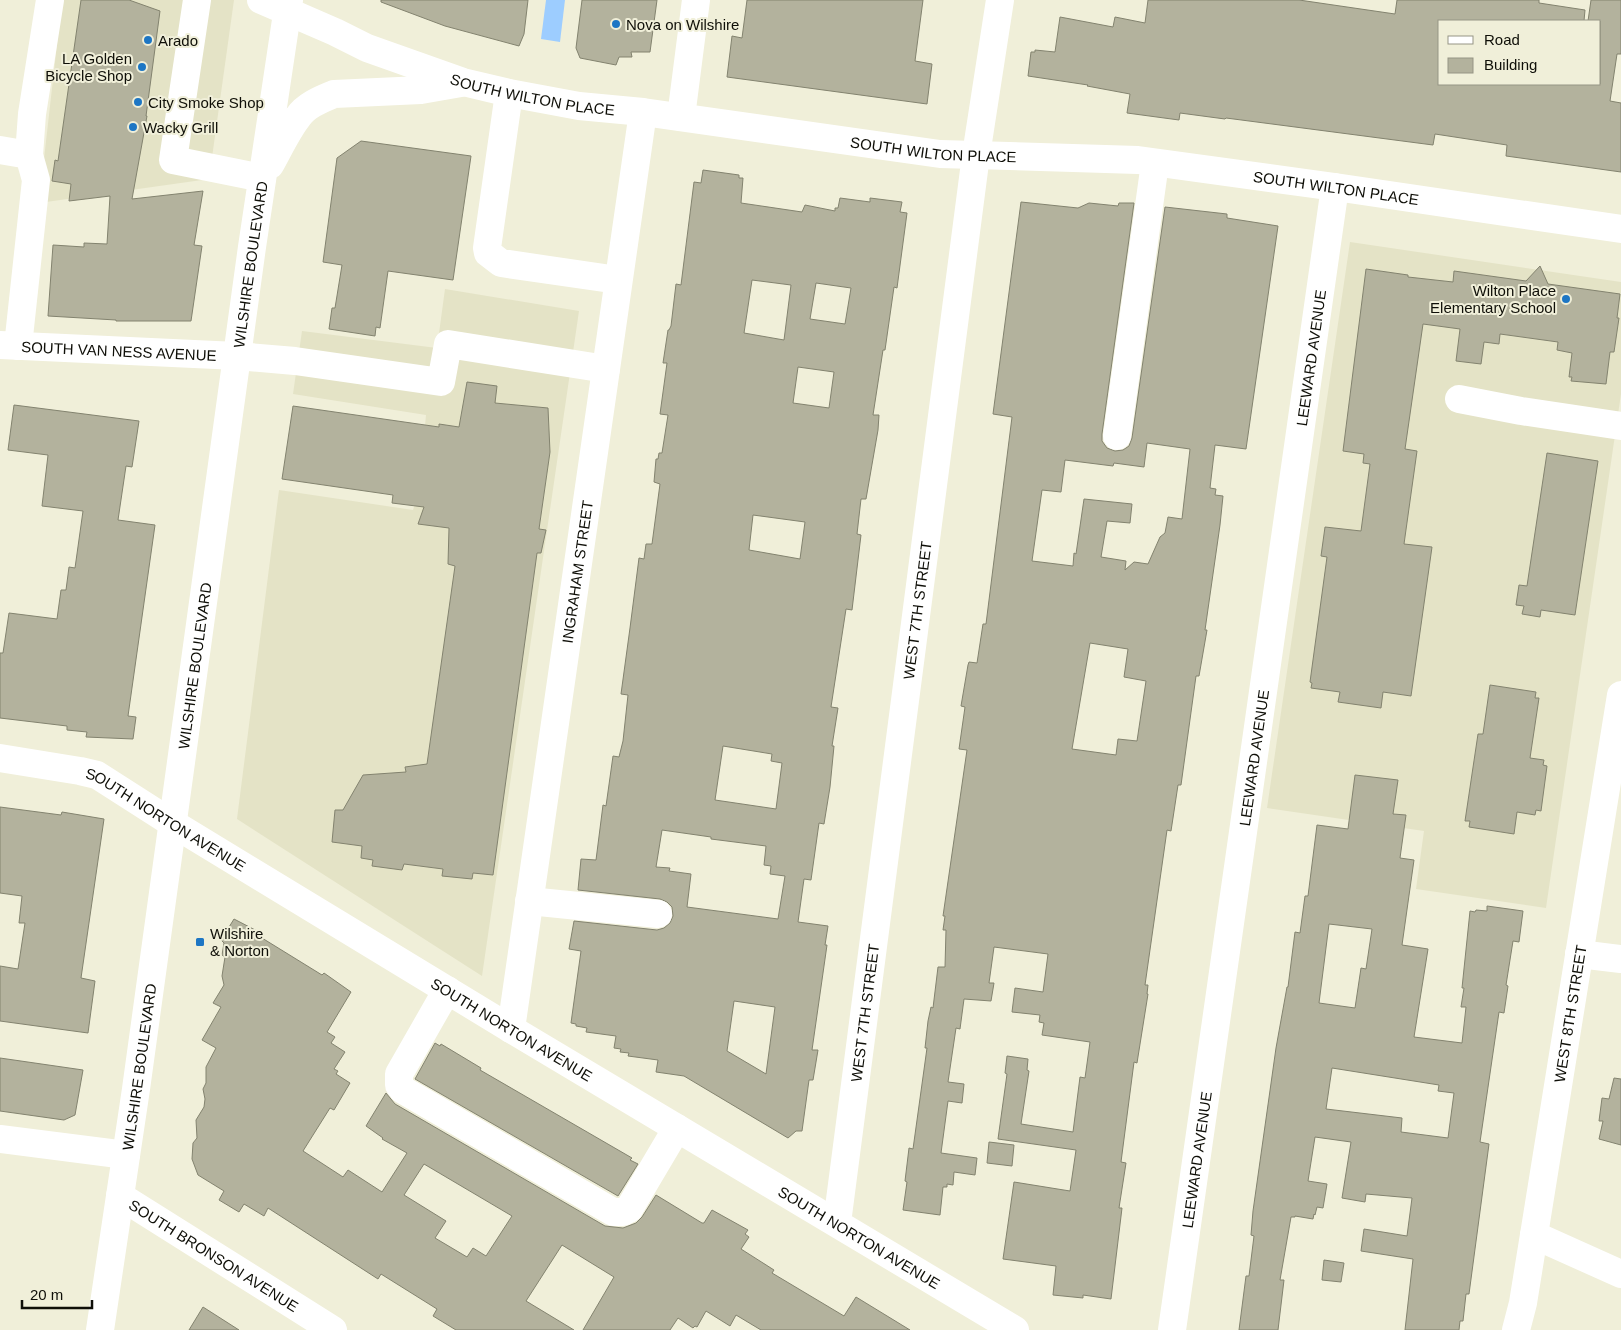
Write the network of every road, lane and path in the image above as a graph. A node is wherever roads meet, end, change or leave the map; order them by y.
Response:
1 (50, 0) edge
2 (197, 0) edge
3 (261, 0) edge
4 (696, 0) edge
5 (1000, 0) edge
6 (289, 6) edge
7 (463, 82) junction
8 (509, 93) junction
9 (643, 112) junction
10 (681, 117) junction
11 (0, 150) edge
12 (29, 155) junction
13 (976, 155) junction
14 (1155, 163) junction
15 (262, 178) junction
16 (1335, 187) junction
17 (1621, 230) edge
18 (618, 280) junction
19 (9, 346) edge
20 (237, 356) junction
21 (606, 369) junction
22 (1459, 399) dead end
23 (1621, 426) edge
24 (1117, 436) dead end
25 (1621, 695) edge
26 (0, 758) edge
27 (172, 823) junction
28 (529, 900) junction
29 (658, 914) dead end
30 (1579, 954) junction
31 (1621, 959) edge
32 (447, 990) junction
33 (511, 1029) junction
34 (678, 1128) junction
35 (0, 1138) edge
36 (126, 1156) junction
37 (120, 1196) junction
38 (837, 1223) junction
39 (1534, 1235) junction
40 (1621, 1274) edge
41 (100, 1330) edge
42 (333, 1330) edge
43 (1015, 1330) edge
44 (1172, 1330) edge
45 (1516, 1330) edge

1 - 12 street
2 - 15 street
3 - 6 street, SOUTH WILTON PLACE
4 - 10 street
5 - 13 street, WEST 7TH STREET
6 - 7 street, SOUTH WILTON PLACE
6 - 15 street, WILSHIRE BOULEVARD
7 - 8 street, SOUTH WILTON PLACE
7 - 15 street
8 - 9 street, SOUTH WILTON PLACE
8 - 18 street
9 - 10 street, SOUTH WILTON PLACE
9 - 18 street, INGRAHAM STREET
10 - 13 street, SOUTH WILTON PLACE
11 - 12 street
12 - 19 street
13 - 14 street, SOUTH WILTON PLACE
13 - 38 street, WEST 7TH STREET
14 - 16 street, SOUTH WILTON PLACE
14 - 24 street
15 - 20 street, WILSHIRE BOULEVARD
16 - 17 street, SOUTH WILTON PLACE
16 - 44 street, LEEWARD AVENUE
18 - 21 street, INGRAHAM STREET
19 - 20 street, SOUTH VAN NESS AVENUE
20 - 21 street, SOUTH VAN NESS AVENUE
20 - 27 street, WILSHIRE BOULEVARD
21 - 28 street, INGRAHAM STREET
22 - 23 street
25 - 30 street, WEST 8TH STREET
26 - 27 street, SOUTH NORTON AVENUE
27 - 32 street, SOUTH NORTON AVENUE
27 - 36 street, WILSHIRE BOULEVARD
28 - 29 street
28 - 33 street, INGRAHAM STREET
30 - 31 street
30 - 39 street, WEST 8TH STREET
32 - 33 street, SOUTH NORTON AVENUE
32 - 34 street
33 - 34 street, SOUTH NORTON AVENUE
34 - 38 street, SOUTH NORTON AVENUE
35 - 36 street
36 - 37 street, WILSHIRE BOULEVARD
37 - 41 street, WILSHIRE BOULEVARD
37 - 42 street, SOUTH BRONSON AVENUE
38 - 43 street, SOUTH NORTON AVENUE
39 - 40 street
39 - 45 street, WEST 8TH STREET

